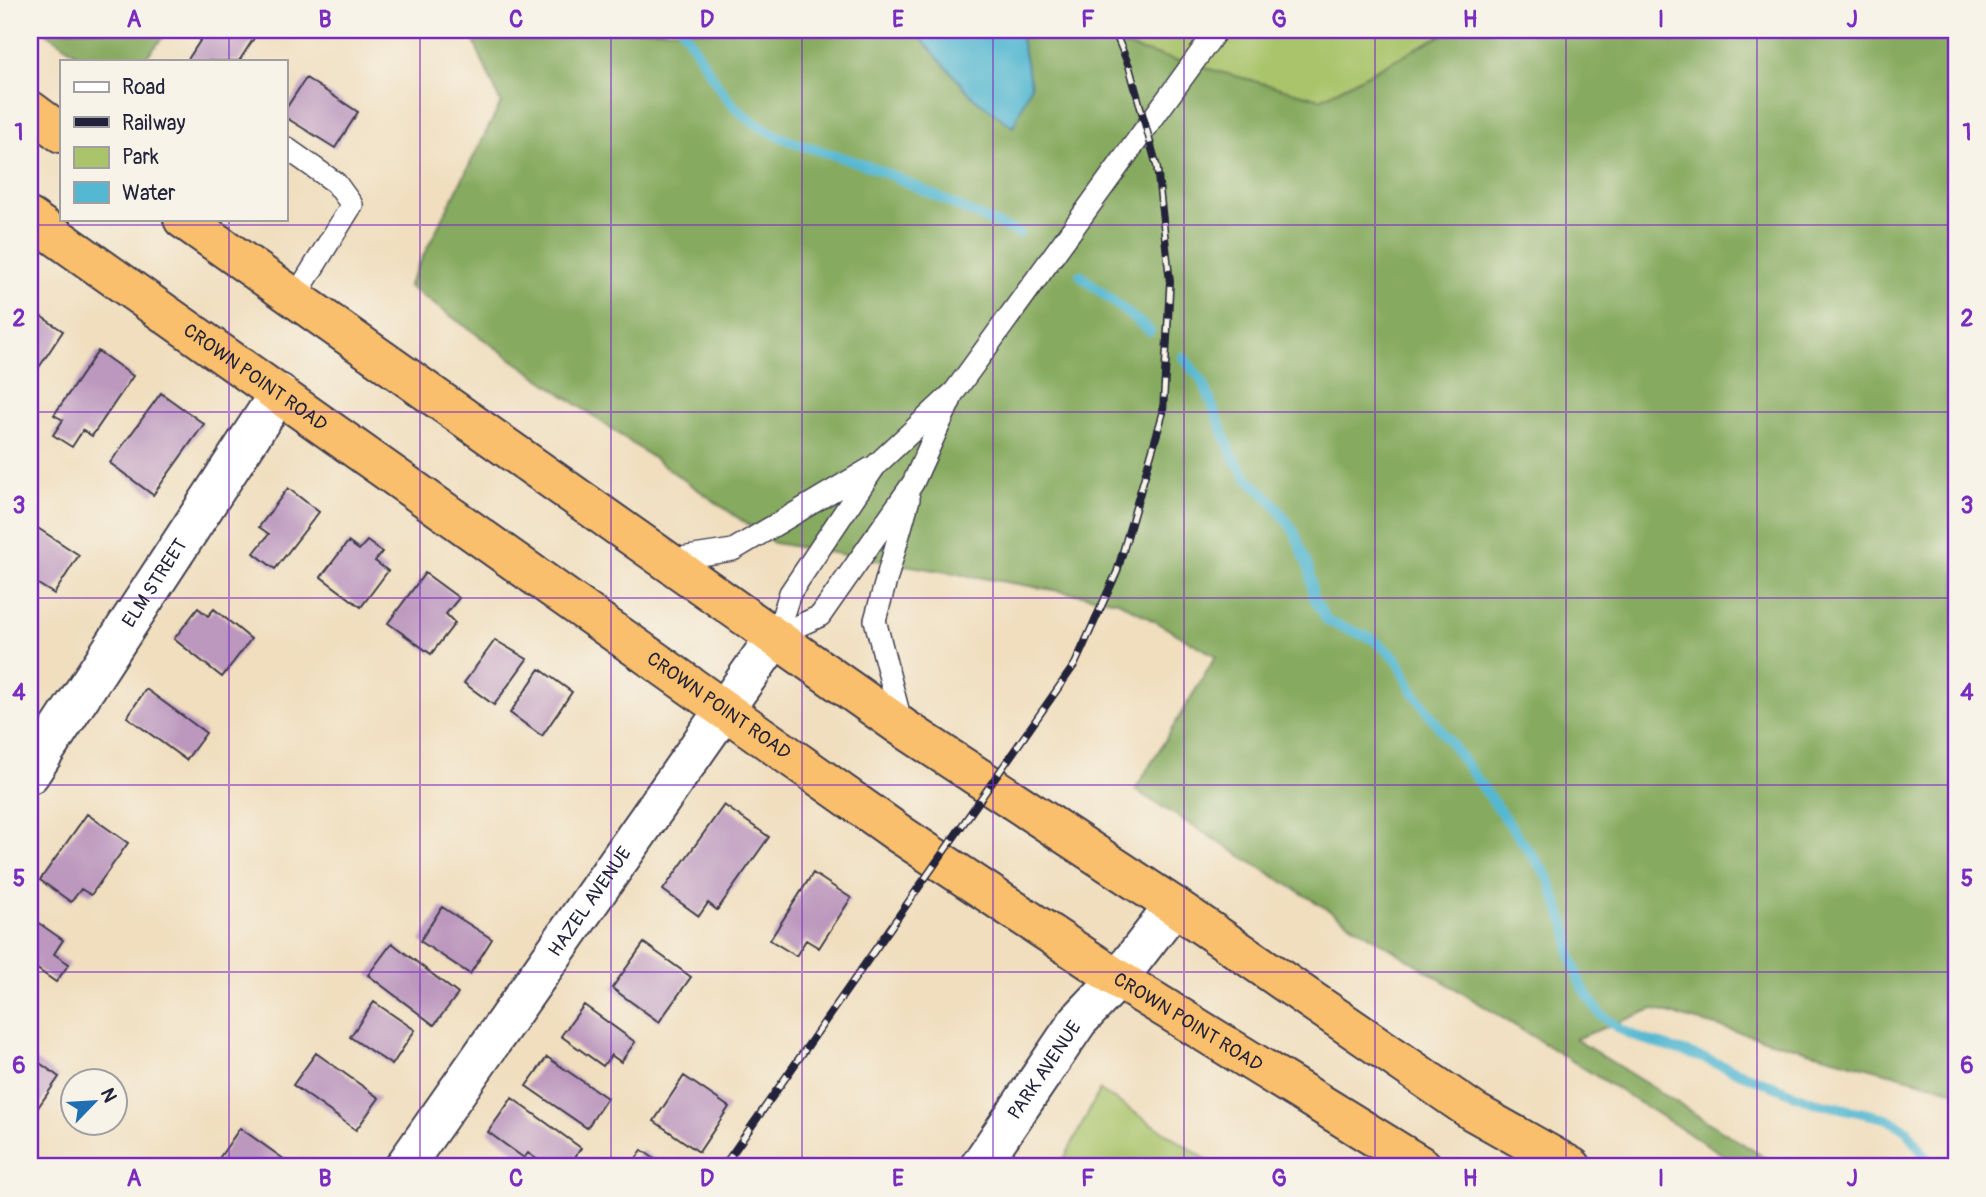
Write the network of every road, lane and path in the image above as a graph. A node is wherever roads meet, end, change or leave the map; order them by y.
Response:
1 (1217, 30) edge
2 (30, 110) edge
3 (60, 132) edge
4 (287, 148) edge
5 (30, 218) edge
6 (184, 220) edge
7 (295, 297) junction
8 (955, 391) junction
9 (279, 393) junction
10 (876, 465) junction
11 (913, 483) junction
12 (668, 560) junction
13 (776, 636) junction
14 (723, 710) junction
15 (902, 727) junction
16 (30, 774) edge
17 (1174, 906) junction
18 (1118, 979) junction
19 (404, 1167) edge
20 (979, 1167) edge
21 (1423, 1167) edge
22 (1572, 1167) edge

1 - 8 lane
2 - 3 highway
4 - 7 lane
5 - 9 highway, CROWN POINT ROAD
6 - 7 highway
7 - 12 highway
8 - 10 lane
8 - 11 lane
9 - 14 highway, CROWN POINT ROAD
9 - 16 street, ELM STREET
10 - 12 lane
10 - 13 lane
11 - 13 lane
11 - 15 lane
12 - 13 highway
13 - 14 street, HAZEL AVENUE
13 - 15 highway
14 - 18 highway, CROWN POINT ROAD
14 - 19 street, HAZEL AVENUE
15 - 17 highway
17 - 18 street, PARK AVENUE
17 - 22 highway
18 - 20 street, PARK AVENUE
18 - 21 highway, CROWN POINT ROAD

